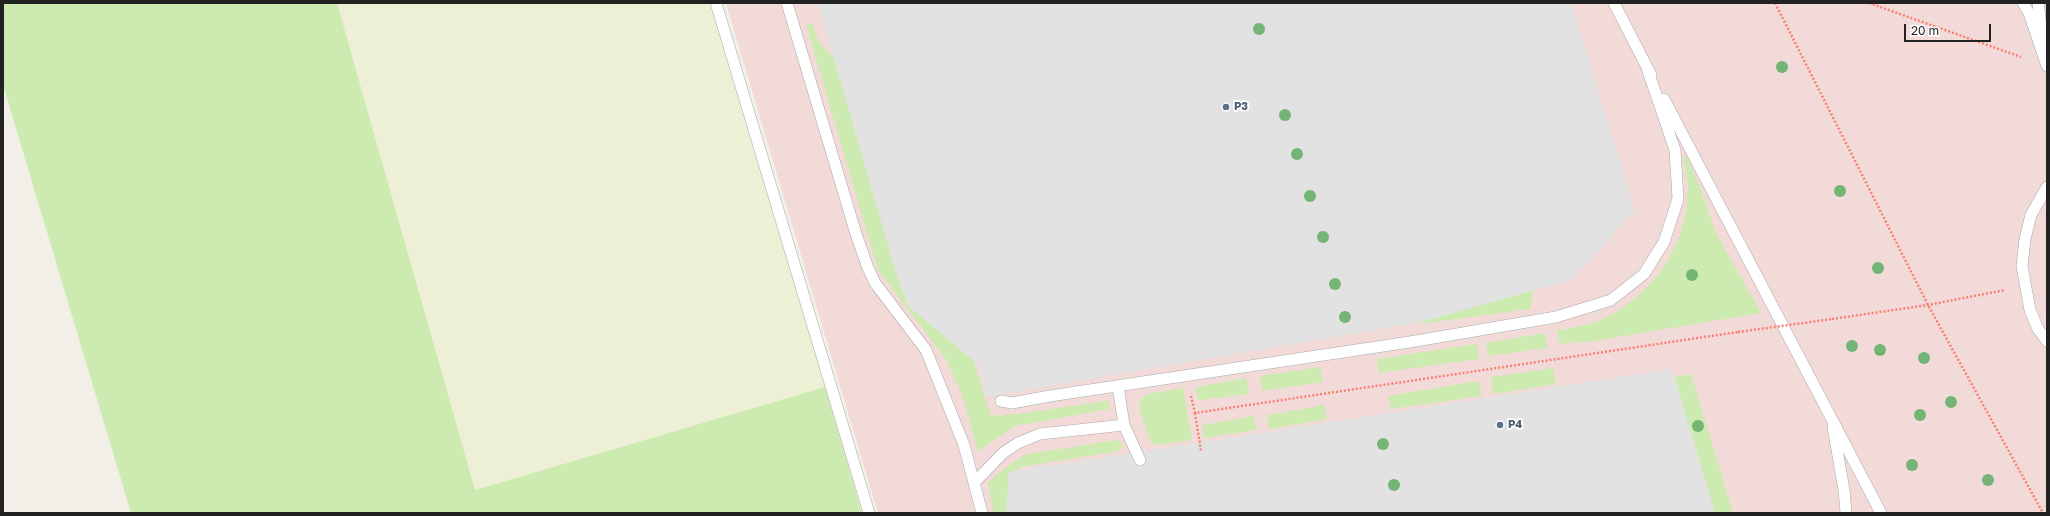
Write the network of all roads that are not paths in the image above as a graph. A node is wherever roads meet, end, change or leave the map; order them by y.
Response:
1 (716, 3) edge
2 (787, 3) edge
3 (1614, 3) edge
4 (2023, 3) edge
5 (2038, 3) edge
6 (2047, 66) edge
7 (1647, 68) junction
8 (2047, 187) edge
9 (2047, 341) edge
10 (1118, 386) junction
11 (1000, 400) dead end
12 (1831, 416) junction
13 (1124, 425) junction
14 (1140, 460) dead end
15 (974, 483) junction
16 (869, 513) edge
17 (982, 513) edge
18 (1846, 513) edge
19 (1881, 513) edge

1 - 16 lane
2 - 15 lane
3 - 7 lane
4 - 6 lane
5 - 6 lane
7 - 10 lane
7 - 12 lane
8 - 9 lane
10 - 11 lane
10 - 13 lane
12 - 18 lane
12 - 19 lane
13 - 14 lane
13 - 15 lane
15 - 17 lane

